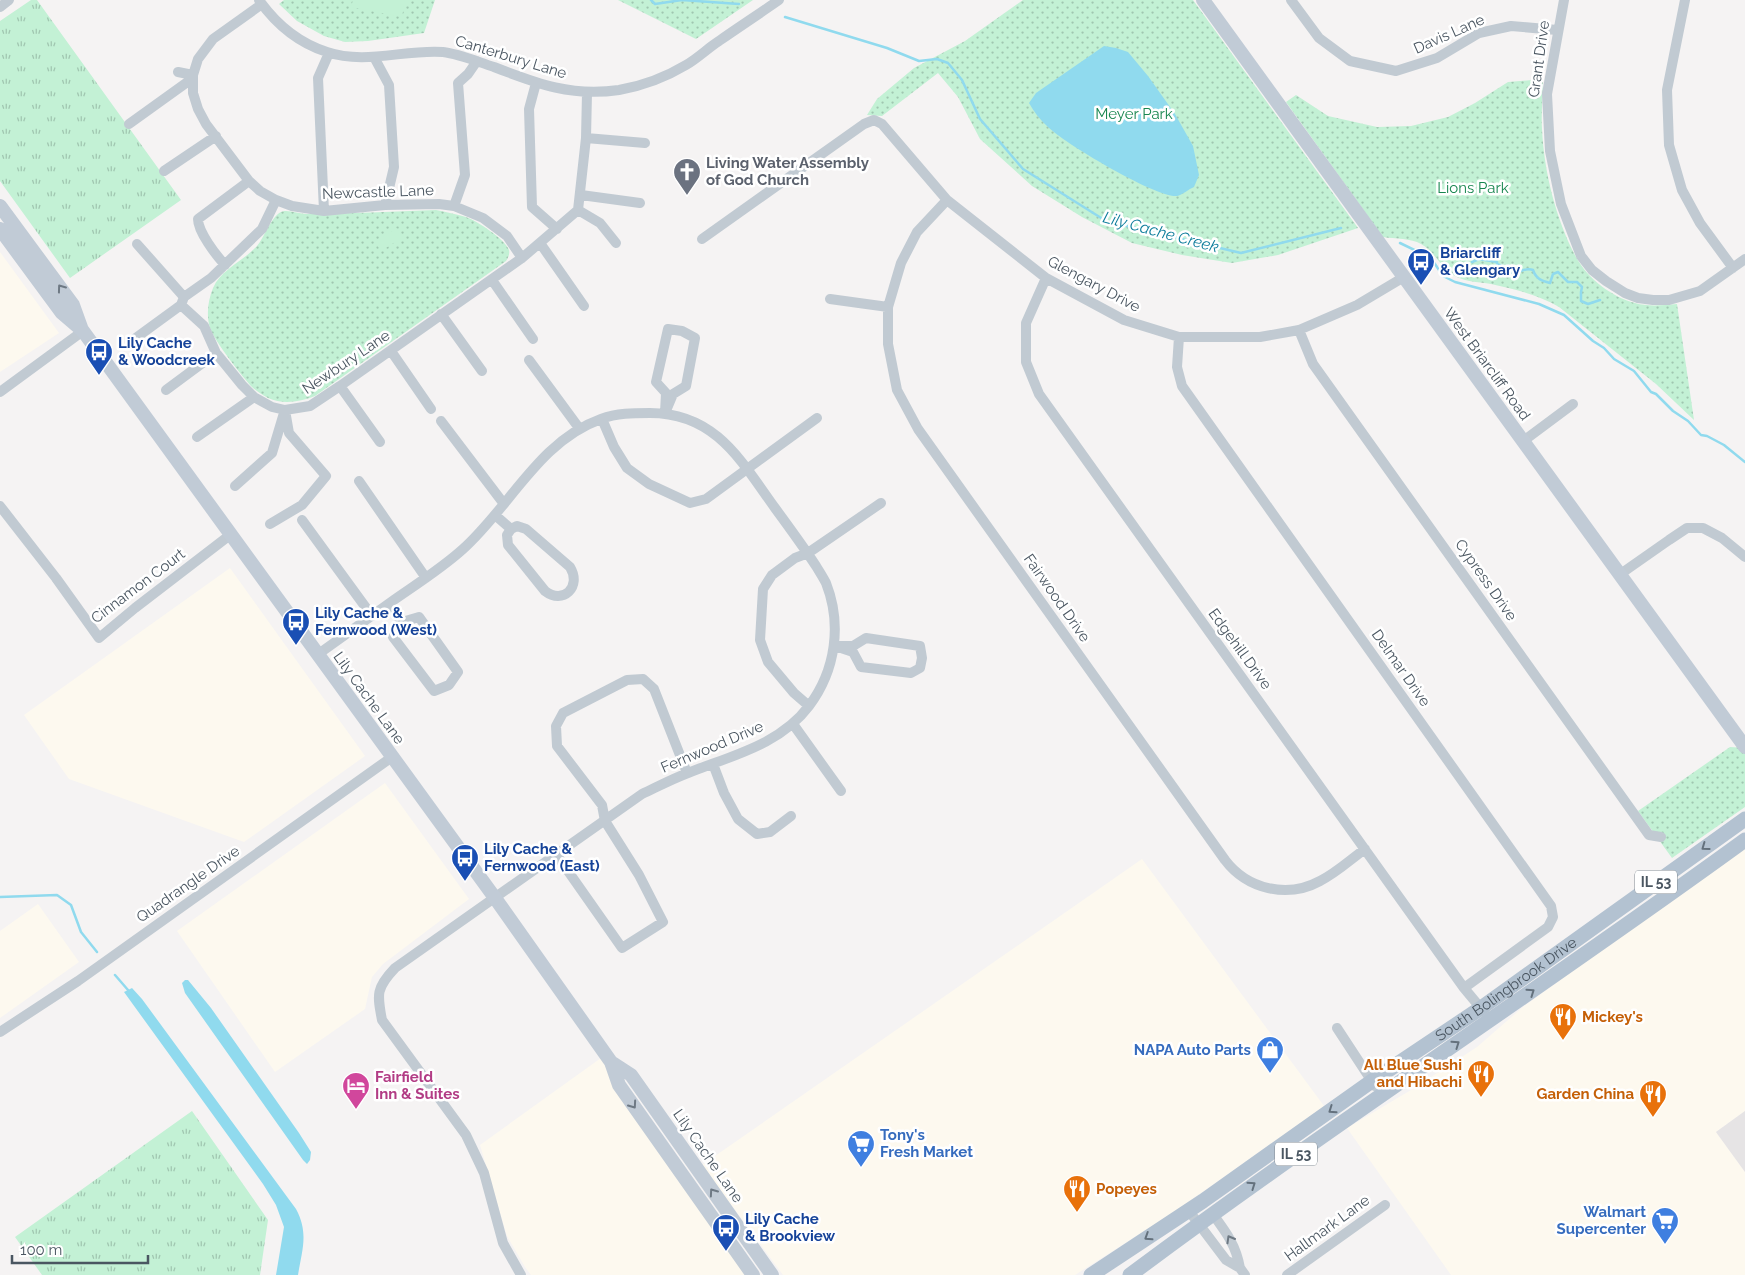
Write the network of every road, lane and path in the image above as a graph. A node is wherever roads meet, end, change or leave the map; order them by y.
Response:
1 (10, 0) edge
2 (779, 0) edge
3 (1203, 0) edge
4 (1291, 0) edge
5 (1564, 0) edge
6 (1685, 0) edge
7 (261, 2) edge
8 (0, 7) edge
9 (1558, 30) junction
10 (328, 53) junction
11 (374, 57) junction
12 (477, 61) junction
13 (178, 72) dead end
14 (193, 76) junction
15 (536, 83) junction
16 (587, 93) junction
17 (129, 124) dead end
18 (216, 136) junction
19 (586, 138) junction
20 (645, 143) dead end
21 (164, 171) dead end
22 (249, 181) junction
23 (581, 195) junction
24 (276, 200) junction
25 (947, 200) junction
26 (640, 203) dead end
27 (0, 206) edge
28 (385, 206) junction
29 (454, 206) junction
30 (578, 210) junction
31 (324, 211) junction
32 (0, 228) edge
33 (557, 229) junction
34 (702, 239) dead end
35 (540, 243) junction
36 (616, 243) dead end
37 (137, 244) dead end
38 (522, 258) junction
39 (1745, 259) edge
40 (225, 265) junction
41 (1733, 268) junction
42 (1404, 277) junction
43 (1046, 278) junction
44 (492, 280) junction
45 (830, 299) dead end
46 (182, 301) junction
47 (584, 306) dead end
48 (888, 307) junction
49 (441, 314) junction
50 (1299, 330) junction
51 (83, 331) junction
52 (1179, 337) junction
53 (533, 339) dead end
54 (133, 340) dead end
55 (391, 351) junction
56 (216, 353) junction
57 (529, 360) dead end
58 (482, 371) dead end
59 (340, 386) junction
60 (166, 390) dead end
61 (0, 392) edge
62 (254, 396) junction
63 (1573, 404) dead end
64 (431, 409) dead end
65 (285, 410) junction
66 (665, 413) junction
67 (817, 418) dead end
68 (602, 419) junction
69 (441, 421) dead end
70 (579, 428) junction
71 (197, 437) dead end
72 (380, 442) dead end
73 (1522, 442) junction
74 (747, 469) junction
75 (358, 481) dead end
76 (235, 486) dead end
77 (881, 503) dead end
78 (504, 504) junction
79 (0, 506) edge
80 (495, 515) junction
81 (302, 520) dead end
82 (270, 524) dead end
83 (511, 529) junction
84 (230, 535) junction
85 (808, 553) junction
86 (1745, 557) edge
87 (1619, 575) junction
88 (426, 578) junction
89 (389, 604) junction
90 (372, 616) junction
91 (402, 622) junction
92 (835, 646) junction
93 (317, 655) junction
94 (809, 706) junction
95 (793, 724) junction
96 (1745, 747) edge
97 (392, 757) junction
98 (713, 764) junction
99 (687, 773) junction
100 (841, 790) dead end
101 (791, 816) dead end
102 (1745, 818) edge
103 (604, 821) junction
104 (1661, 837) dead end
105 (1745, 840) edge
106 (1365, 850) junction
107 (556, 854) junction
108 (495, 898) junction
109 (1464, 988) junction
110 (1481, 1008) junction
111 (1491, 1020) junction
112 (1337, 1028) dead end
113 (0, 1032) edge
114 (611, 1062) junction
115 (1372, 1082) junction
116 (1381, 1096) junction
117 (1385, 1205) dead end
118 (1189, 1211) junction
119 (1212, 1213) junction
120 (1198, 1224) junction
121 (1243, 1272) edge
122 (520, 1274) edge
123 (769, 1274) edge
124 (753, 1275) edge
125 (1091, 1275) edge
126 (1130, 1275) edge
127 (1287, 1275) edge

1 - 8 street
2 - 16 street, Canterbury Lane
3 - 42 street, West Briarcliff Road
4 - 9 street, Davis Lane
5 - 9 street, Grant Drive
6 - 41 street
7 - 10 street, Canterbury Lane
7 - 14 street
9 - 41 street, Grant Drive
10 - 11 street, Canterbury Lane
10 - 31 street
11 - 12 street, Canterbury Lane
11 - 28 street
12 - 15 street, Canterbury Lane
12 - 29 street
13 - 14 street
14 - 17 street
14 - 18 street
15 - 16 street, Canterbury Lane
15 - 33 street
16 - 19 street
18 - 21 street
18 - 22 street
19 - 20 street
19 - 23 street
22 - 24 street
22 - 40 street
23 - 26 street
23 - 30 street
24 - 31 street, Newcastle Lane
24 - 40 street
25 - 34 street, Glengary Drive
25 - 43 street, Glengary Drive
25 - 48 street, Fairwood Drive
51 -> 27 street, Lily Cache Lane
28 - 29 street, Newcastle Lane
28 - 31 street, Newcastle Lane
29 - 38 street, Newcastle Lane
30 - 33 street, Newbury Lane
30 - 36 street
32 - 51 street, Lily Cache Lane
33 - 35 street, Newbury Lane
35 - 38 street, Newbury Lane
35 - 47 street
37 - 46 street
38 - 44 street, Newbury Lane
39 - 41 street, Grant Drive
40 - 46 street
42 - 50 street, Glengary Drive
42 - 73 street, West Briarcliff Road
43 - 52 street, Glengary Drive
43 - 106 street, Edgehill Drive
44 - 49 street, Newbury Lane
44 - 53 street
45 - 48 street
46 - 54 street
46 - 56 street
48 - 106 street, Fairwood Drive
49 - 55 street, Newbury Lane
49 - 58 street
50 - 52 street, Glengary Drive
50 - 104 street, Cypress Drive
51 - 61 street
51 - 84 street, Lily Cache Lane
52 - 109 street, Delmar Drive
55 - 59 street, Newbury Lane
55 - 64 street
56 - 60 street
56 - 62 street
57 - 70 street
59 - 65 street, Newbury Lane
59 - 72 street
62 - 65 street
62 - 71 street
63 - 73 street
65 - 76 street
65 - 82 street
66 - 66 street
66 - 68 street, Fernwood Drive
66 - 74 street, Fernwood Drive
67 - 74 street
68 - 70 street, Fernwood Drive
68 - 74 street
69 - 78 street
70 - 78 street, Fernwood Drive
73 - 87 street, West Briarcliff Road
74 - 85 street, Fernwood Drive
75 - 88 street
77 - 85 street
78 - 80 street, Fernwood Drive
79 - 84 street, Cinnamon Court
80 - 83 street
80 - 88 street, Fernwood Drive
81 - 90 street
83 - 83 street
84 - 93 street, Lily Cache Lane
85 - 92 street, Fernwood Drive
85 - 94 street
86 - 87 street
87 - 96 street, West Briarcliff Road
88 - 89 street, Fernwood Drive
89 - 90 street, Fernwood Drive
89 - 91 street
90 - 93 street, Fernwood Drive
91 - 91 street
92 - 92 street
92 - 94 street, Fernwood Drive
93 - 97 street, Lily Cache Lane
94 - 95 street, Fernwood Drive
95 - 98 street, Fernwood Drive
95 - 100 street
97 - 108 street, Lily Cache Lane
97 - 113 street, Quadrangle Drive
98 - 99 street, Fernwood Drive
98 - 101 street
99 - 103 street, Fernwood Drive
99 - 103 street
102 -> 110 main road, South Bolingbrook Drive / IL 53
103 - 107 street, Fernwood Drive
103 - 107 street
111 -> 105 main road, South Bolingbrook Drive / IL 53
106 - 109 street, Edgehill Drive
107 - 108 street, Fernwood Drive
108 - 114 street, Lily Cache Lane
108 - 122 street, Fernwood Drive
109 - 110 street, Edgehill Drive
110 - 111 street, Edgehill Drive
110 - 115 main road, South Bolingbrook Drive / IL 53
116 -> 111 main road, South Bolingbrook Drive / IL 53
112 - 115 street
123 -> 114 street, Lily Cache Lane
114 -> 124 street, Lily Cache Lane
115 - 116 street
115 -> 118 main road, South Bolingbrook Drive / IL 53
119 -> 116 main road, South Bolingbrook Drive / IL 53
117 - 127 street, Hallmark Lane
118 - 120 street
118 -> 125 main road, South Bolingbrook Drive / IL 53
119 - 120 main road, South Bolingbrook Drive / IL 53
121 -> 119 street
120 - 121 street
120 - 126 main road, South Bolingbrook Drive / IL 53

